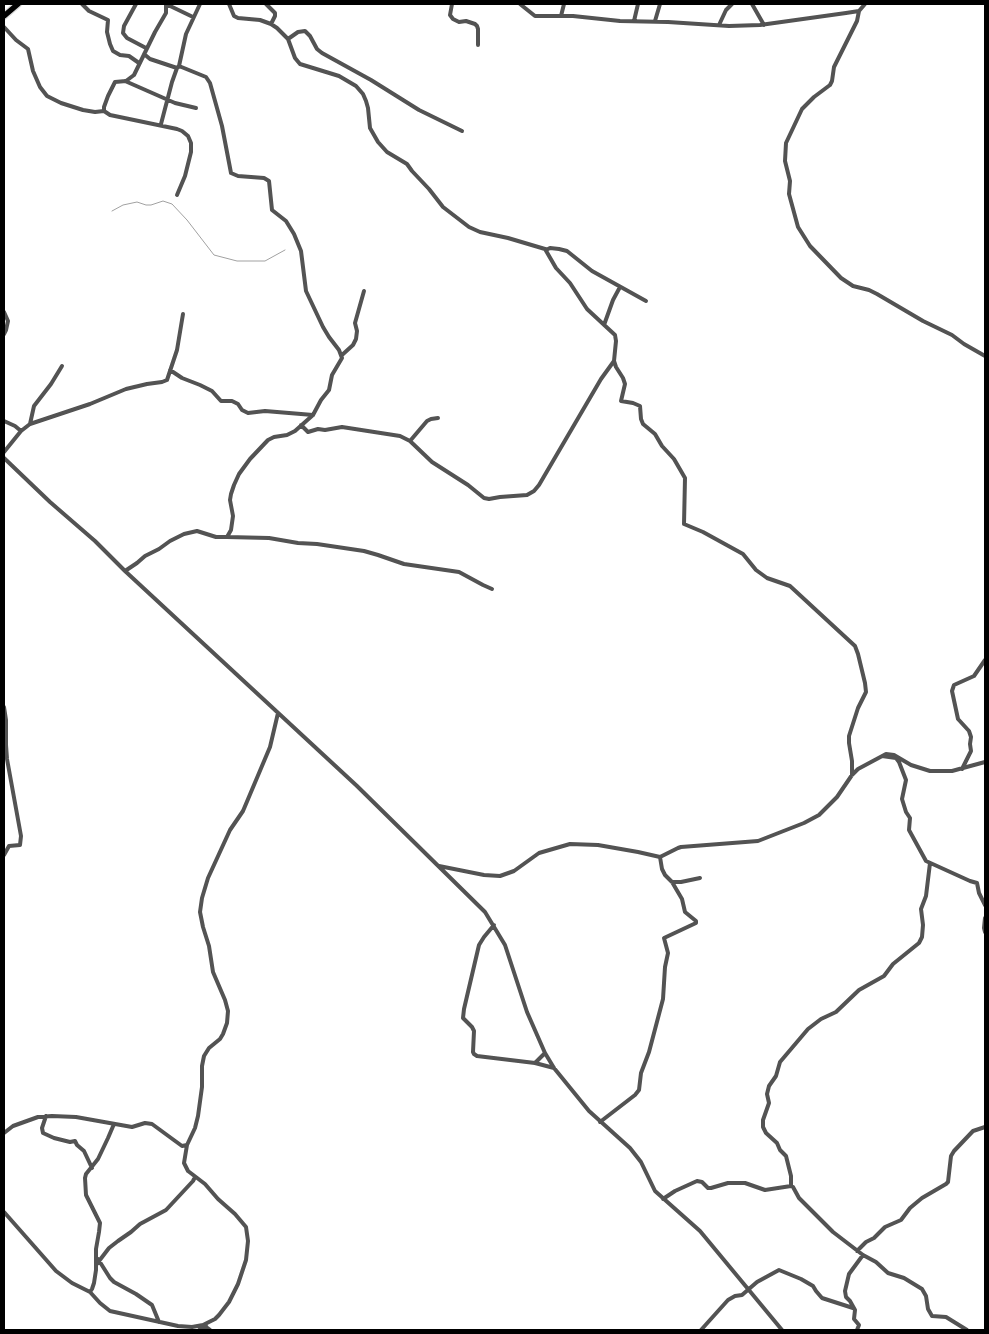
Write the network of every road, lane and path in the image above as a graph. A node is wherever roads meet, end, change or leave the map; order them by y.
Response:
1 (18, 4) edge
2 (82, 4) edge
3 (136, 4) edge
4 (165, 4) edge
5 (200, 4) edge
6 (229, 4) edge
7 (266, 4) edge
8 (452, 4) edge
9 (520, 4) edge
10 (564, 4) edge
11 (638, 4) edge
12 (660, 4) edge
13 (732, 4) edge
14 (752, 4) edge
15 (865, 4) edge
16 (859, 11) junction
17 (4, 16) edge
18 (561, 16) junction
19 (193, 17) junction
20 (634, 21) junction
21 (655, 21) junction
22 (271, 24) junction
23 (719, 25) junction
24 (764, 25) junction
25 (4, 27) edge
26 (288, 39) junction
27 (478, 45) dead end
28 (146, 48) junction
29 (144, 54) junction
30 (139, 63) junction
31 (178, 67) junction
32 (125, 81) junction
33 (168, 100) junction
34 (196, 108) dead end
35 (104, 111) junction
36 (160, 124) junction
37 (462, 131) dead end
38 (176, 195) dead end
39 (546, 250) junction
40 (620, 287) junction
41 (364, 291) dead end
42 (646, 301) dead end
43 (4, 312) edge
44 (183, 314) dead end
45 (604, 325) junction
46 (4, 334) edge
47 (342, 355) junction
48 (985, 356) edge
49 (614, 361) junction
50 (62, 366) dead end
51 (170, 370) junction
52 (313, 415) junction
53 (438, 418) dead end
54 (4, 421) edge
55 (30, 424) junction
56 (301, 425) junction
57 (21, 431) junction
58 (410, 441) junction
59 (4, 452) edge
60 (4, 458) edge
61 (227, 537) junction
62 (125, 571) junction
63 (492, 589) dead end
64 (985, 660) edge
65 (4, 706) edge
66 (278, 713) junction
67 (5, 746) edge
68 (882, 756) junction
69 (985, 762) edge
70 (962, 768) junction
71 (852, 775) junction
72 (4, 855) edge
73 (660, 857) junction
74 (930, 863) junction
75 (439, 866) junction
76 (700, 878) dead end
77 (672, 882) junction
78 (985, 905) edge
79 (985, 918) edge
80 (494, 925) junction
81 (985, 932) edge
82 (545, 1053) junction
83 (535, 1063) junction
84 (554, 1068) junction
85 (46, 1116) junction
86 (600, 1122) junction
87 (114, 1124) junction
88 (985, 1127) edge
89 (4, 1133) edge
90 (187, 1145) junction
91 (92, 1168) junction
92 (195, 1177) junction
93 (791, 1186) junction
94 (663, 1199) junction
95 (4, 1212) edge
96 (857, 1251) junction
97 (863, 1255) junction
98 (96, 1256) junction
99 (99, 1261) junction
100 (96, 1266) junction
101 (747, 1290) junction
102 (90, 1292) junction
103 (853, 1308) junction
104 (159, 1322) junction
105 (204, 1326) junction
106 (199, 1330) edge
107 (210, 1330) edge
108 (701, 1330) edge
109 (782, 1330) edge
110 (857, 1330) edge
111 (967, 1330) edge

1 - 17 highway
2 - 30 street
3 - 28 street
4 - 19 street
4 - 28 street
5 - 19 street
6 - 22 street
7 - 22 street
8 - 27 street
9 - 18 street
10 - 18 street
11 - 20 street
12 - 21 street
13 - 23 street
14 - 24 street
15 - 16 street
16 - 24 street
16 - 48 street
18 - 20 street
19 - 31 street
20 - 21 street
21 - 23 street
22 - 26 street
23 - 24 street
25 - 35 street
26 - 37 street
26 - 39 street
28 - 29 street
29 - 30 street
29 - 31 street
30 - 32 street
31 - 33 street
31 - 47 street
32 - 33 street
32 - 35 street
33 - 34 street
33 - 36 street
35 - 36 street
36 - 38 street
39 - 40 street
39 - 45 street
40 - 42 street
40 - 45 street
41 - 47 street
43 - 46 street
44 - 51 street
45 - 49 street
47 - 52 street
49 - 58 street
49 - 71 street
50 - 55 street
51 - 52 street
51 - 55 street
52 - 56 street
53 - 58 street
54 - 57 street
55 - 57 street
56 - 58 street
56 - 61 street
57 - 59 street
60 - 62 street
61 - 62 street
61 - 63 street
62 - 66 street
64 - 70 street
65 - 67 street
66 - 75 street
66 - 90 street
67 - 72 street
68 - 70 street
68 - 71 street
68 - 74 street
69 - 70 street
71 - 73 street
73 - 75 street
73 - 77 street
74 - 78 street
74 - 93 street
75 - 80 street
76 - 77 street
77 - 86 street
79 - 81 street
80 - 82 street
80 - 83 street
82 - 83 street
82 - 84 street
83 - 84 street
84 - 86 street
85 - 87 street
85 - 89 street
85 - 91 street
86 - 94 street
87 - 90 street
87 - 91 street
88 - 96 street
90 - 92 street
91 - 98 street
92 - 99 street
92 - 105 street
93 - 94 street
93 - 96 street
94 - 101 street
95 - 102 street
96 - 97 street
97 - 103 street
97 - 111 street
98 - 99 street
98 - 100 street
99 - 100 street
99 - 104 street
100 - 102 street
101 - 103 street
101 - 108 street
101 - 109 street
102 - 104 street
103 - 110 street
104 - 105 street
105 - 106 street
105 - 107 street

